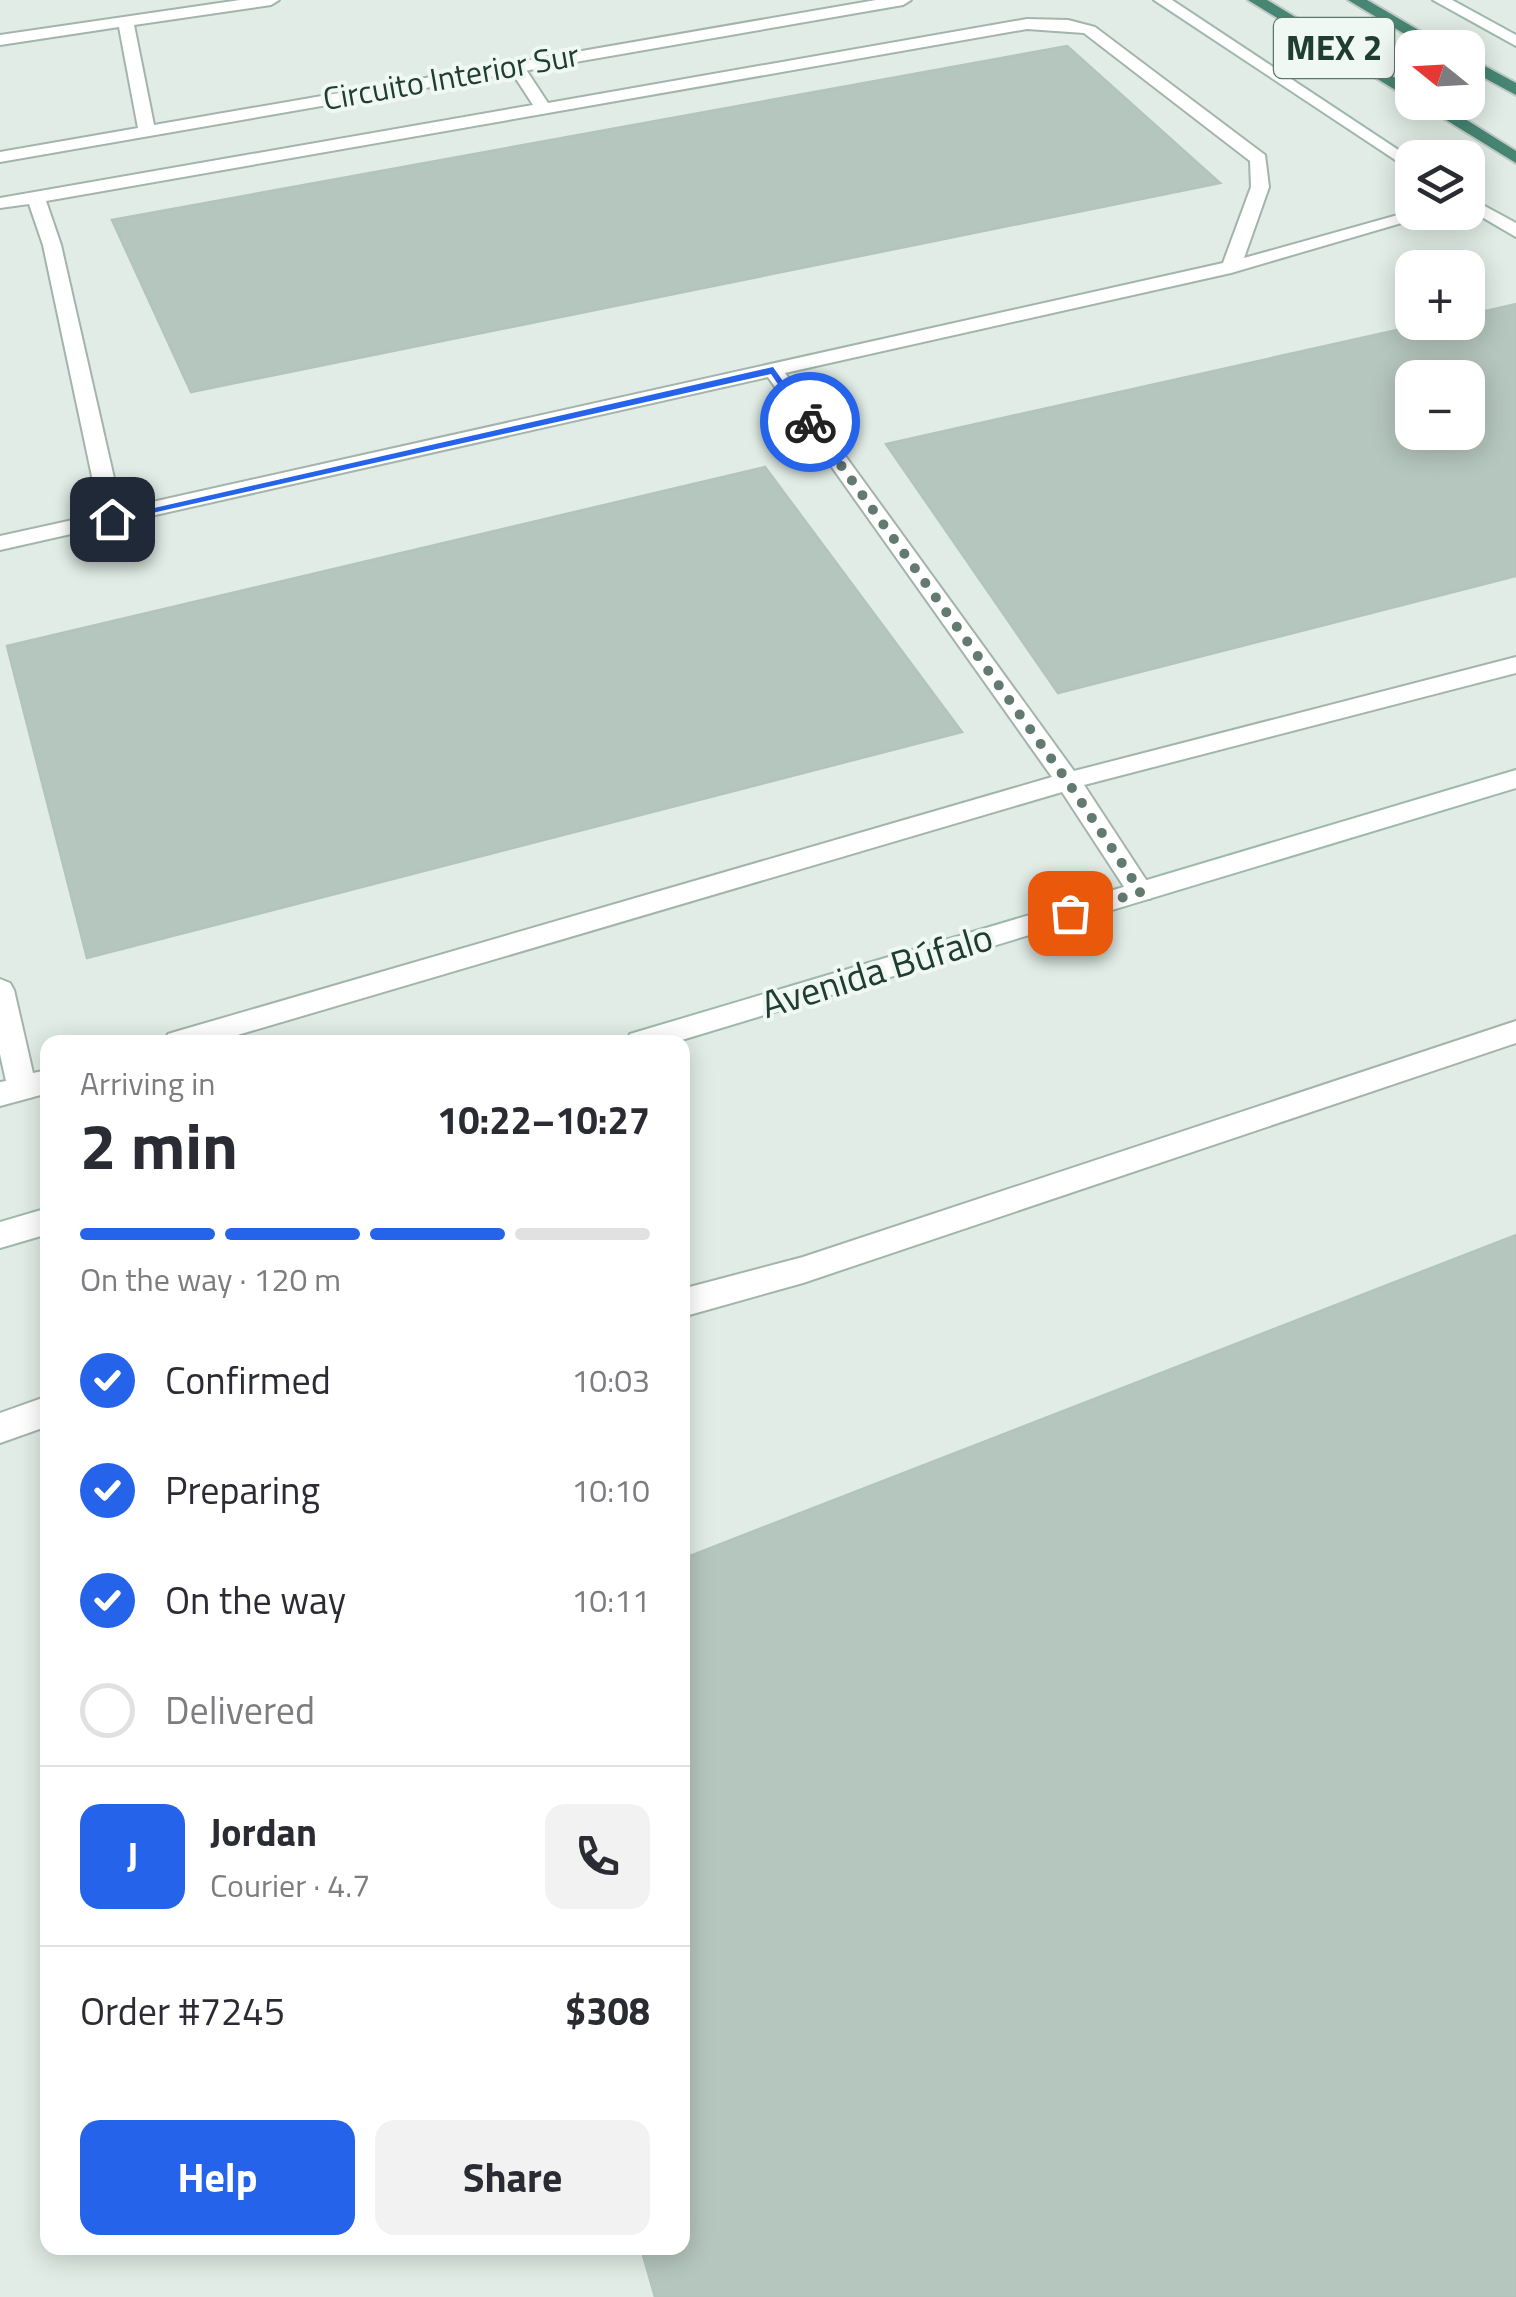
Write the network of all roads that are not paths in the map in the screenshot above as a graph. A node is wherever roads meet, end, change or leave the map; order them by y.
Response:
1 (271, 0) edge
2 (899, 0) edge
3 (1162, 0) edge
4 (1256, 0) edge
5 (1356, 0) edge
6 (1442, 0) edge
7 (126, 24) junction
8 (1409, 30) edge
9 (0, 40) edge
10 (1516, 40) edge
11 (514, 65) junction
12 (1485, 72) edge
13 (1395, 85) edge
14 (1516, 90) edge
15 (544, 110) junction
16 (1454, 120) edge
17 (146, 134) junction
18 (1395, 155) edge
19 (0, 156) edge
20 (1516, 158) edge
21 (36, 197) junction
22 (0, 203) edge
23 (1485, 212) edge
24 (1395, 222) edge
25 (1516, 231) edge
26 (1231, 267) junction
27 (773, 370) junction
28 (112, 519) junction
29 (0, 543) edge
30 (1504, 669) edge
31 (1516, 694) edge
32 (1516, 778) edge
33 (1068, 782) junction
34 (1141, 892) junction
35 (0, 990) edge
36 (1516, 1032) edge
37 (202, 1035) edge
38 (663, 1035) edge
39 (23, 1088) edge
40 (40, 1223) edge
41 (0, 1235) edge
42 (690, 1301) edge
43 (40, 1414) edge
44 (0, 1428) edge

1 - 7 street
2 - 11 street, Circuito Interior Sur
3 - 18 street, MEX 2
4 - 13 highway, MEX 2
5 - 8 highway, MEX 2
6 - 10 street, MEX 2
7 - 9 street
7 - 17 street
11 - 15 street
11 - 17 street, Circuito Interior Sur
12 - 14 highway
15 - 21 street
15 - 26 street
16 - 20 highway, MEX 2
17 - 19 street, Circuito Interior Sur
21 - 22 street
21 - 28 street
23 - 25 street
24 - 26 street
26 - 27 street
27 - 28 street
27 - 33 street
28 - 29 street
30 - 31 street
30 - 33 street
32 - 34 street, Avenida Búfalo
33 - 34 street
33 - 37 street
34 - 38 street, Avenida Búfalo
35 - 39 street
36 - 42 street
40 - 41 street
43 - 44 street

